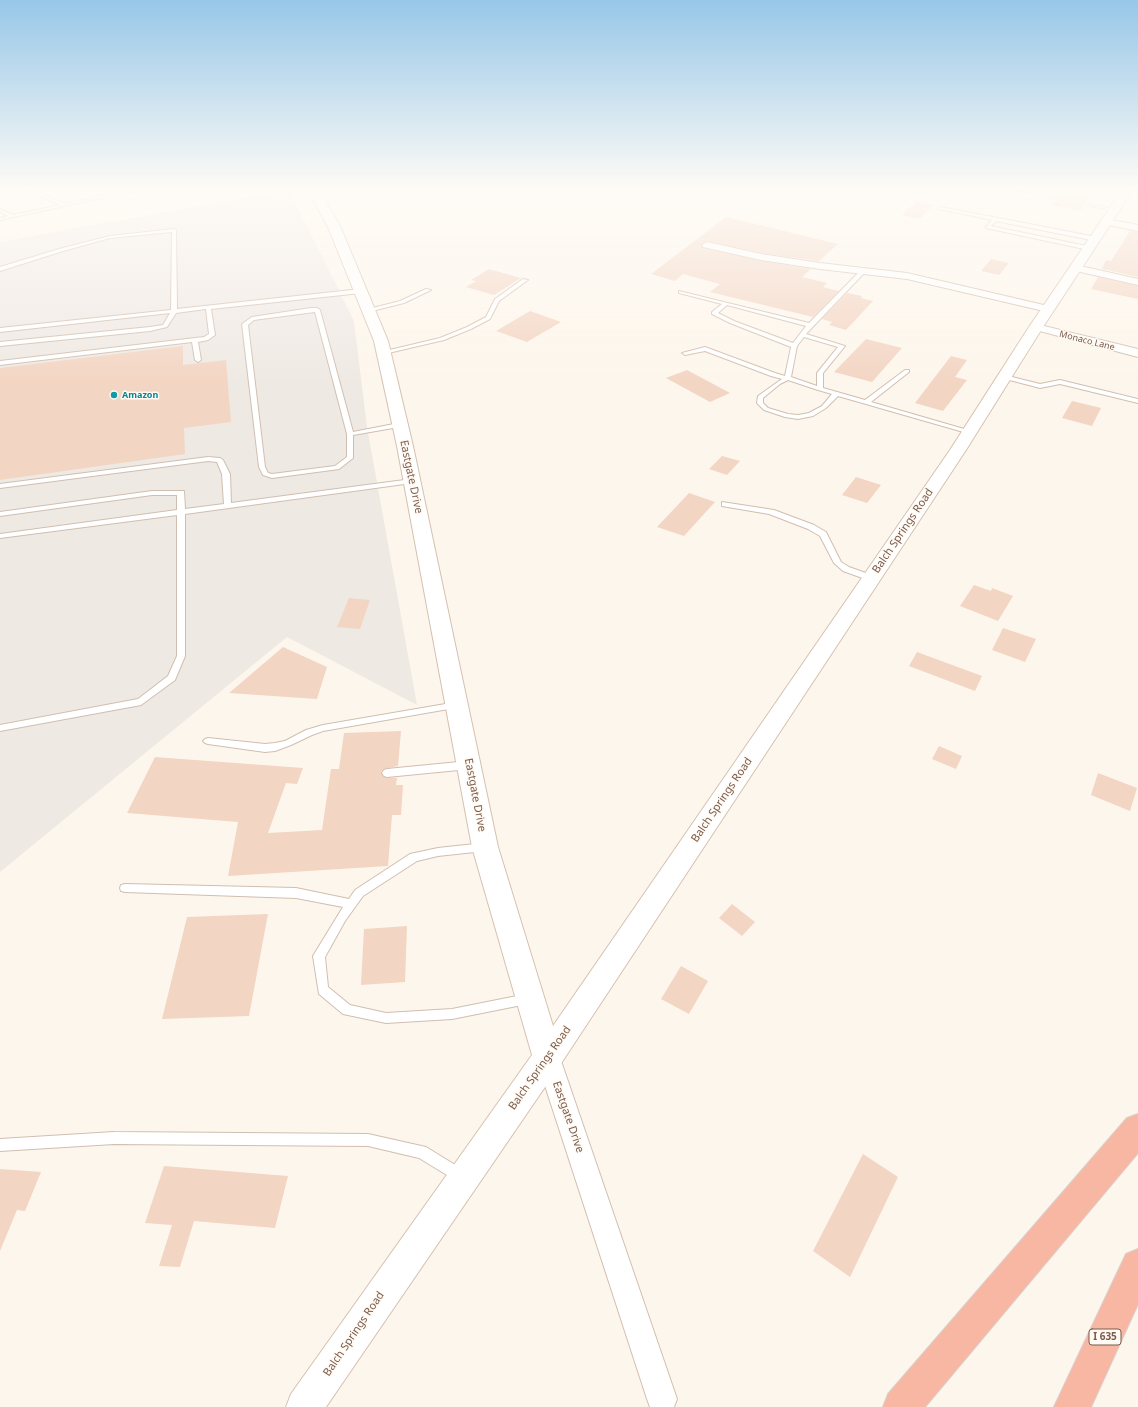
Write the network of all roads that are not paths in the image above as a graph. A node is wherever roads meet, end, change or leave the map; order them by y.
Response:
1 (53, 253) edge
2 (174, 253) edge
3 (345, 253) edge
4 (745, 253) edge
5 (1086, 253) edge
6 (1076, 268) junction
7 (0, 270) edge
8 (864, 270) junction
9 (525, 280) dead end
10 (1138, 282) edge
11 (428, 290) dead end
12 (361, 291) junction
13 (681, 292) dead end
14 (724, 304) junction
15 (208, 307) junction
16 (1048, 309) junction
17 (368, 310) junction
18 (174, 311) junction
19 (810, 326) junction
20 (1036, 327) junction
21 (0, 330) edge
22 (802, 335) junction
23 (195, 341) junction
24 (0, 344) edge
25 (794, 346) junction
26 (384, 352) junction
27 (685, 353) dead end
28 (1138, 353) edge
29 (198, 360) dead end
30 (0, 363) edge
31 (907, 371) dead end
32 (1004, 376) junction
33 (788, 378) junction
34 (820, 389) junction
35 (837, 393) junction
36 (1138, 401) edge
37 (866, 402) junction
38 (399, 426) junction
39 (969, 432) junction
40 (350, 434) junction
41 (412, 481) junction
42 (0, 486) edge
43 (725, 504) dead end
44 (228, 506) junction
45 (181, 512) junction
46 (0, 514) edge
47 (0, 536) edge
48 (872, 578) junction
49 (457, 704) junction
50 (0, 728) edge
51 (208, 741) dead end
52 (469, 764) junction
53 (387, 773) dead end
54 (485, 847) junction
55 (125, 888) dead end
56 (352, 904) junction
57 (530, 998) junction
58 (548, 1058) junction
59 (1138, 1129) edge
60 (0, 1145) edge
61 (463, 1178) junction
62 (1138, 1266) edge
63 (662, 1399) dead end
64 (304, 1407) edge
65 (901, 1407) edge
66 (1072, 1407) edge

1 - 7 lane
2 - 18 lane
3 - 12 street, Eastgate Drive
4 - 8 street
5 - 6 street, Balch Springs Road
6 - 10 street
6 - 16 street, Balch Springs Road
8 - 16 street
8 - 19 lane
9 - 26 lane
11 - 17 lane
12 - 15 lane
12 - 17 street, Eastgate Drive
13 - 14 lane
14 - 19 lane
14 - 25 lane
15 - 18 lane
15 - 23 lane
16 - 20 street, Balch Springs Road
17 - 26 street, Eastgate Drive
18 - 21 lane
18 - 24 lane
19 - 22 lane
20 - 28 street, Monaco Lane
20 - 32 street, Balch Springs Road
22 - 25 lane
22 - 34 lane
23 - 29 lane
23 - 30 lane
25 - 33 lane
26 - 38 street, Eastgate Drive
27 - 33 lane
31 - 37 lane
32 - 36 lane
32 - 39 street, Balch Springs Road
33 - 34 lane
33 - 35 lane
34 - 35 lane
35 - 37 lane
37 - 39 lane
38 - 40 lane
38 - 41 street, Eastgate Drive
39 - 48 street, Balch Springs Road
40 - 40 lane
41 - 44 lane
41 - 49 street, Eastgate Drive
42 - 44 lane
43 - 48 lane
44 - 45 lane
45 - 46 lane
45 - 47 lane
45 - 50 lane
48 - 58 street, Balch Springs Road
49 - 51 lane
49 - 52 street, Eastgate Drive
52 - 53 lane
52 - 54 street, Eastgate Drive
54 - 56 lane
54 - 57 street, Eastgate Drive
55 - 56 lane
56 - 57 lane
57 - 58 street, Eastgate Drive
58 - 61 street, Balch Springs Road
58 - 63 street, Eastgate Drive
59 - 65 highway
60 - 61 lane
61 - 64 street, Balch Springs Road
62 - 66 highway, I 635

